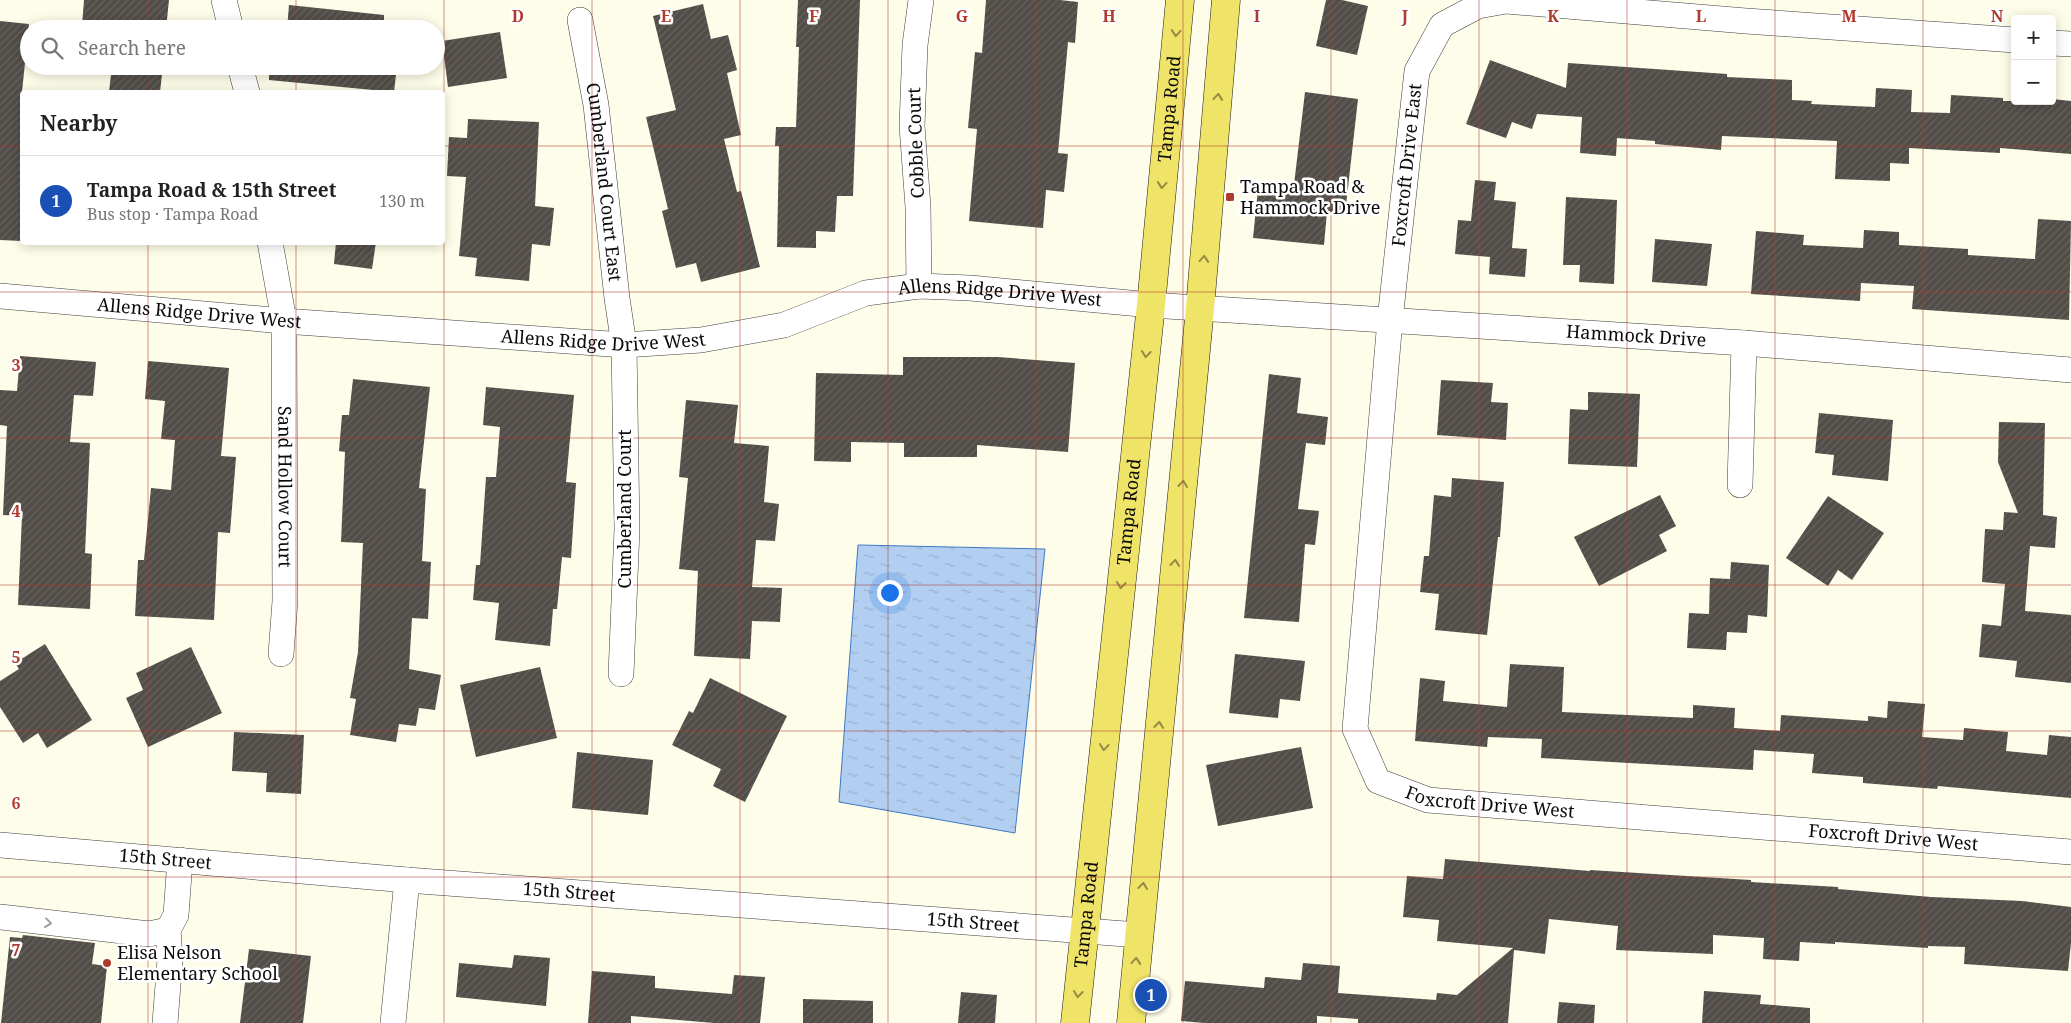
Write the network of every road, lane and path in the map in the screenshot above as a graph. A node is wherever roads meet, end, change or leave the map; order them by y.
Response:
1 (224, 0) edge
2 (921, 0) edge
3 (1180, 0) edge
4 (1226, 0) edge
5 (229, 20) edge
6 (580, 20) dead end
7 (2011, 40) edge
8 (2056, 43) edge
9 (2071, 44) edge
10 (242, 75) edge
11 (246, 90) edge
12 (271, 245) edge
13 (919, 286) junction
14 (0, 296) edge
15 (1151, 306) junction
16 (1200, 308) junction
17 (284, 320) junction
18 (1390, 320) junction
19 (1744, 344) junction
20 (624, 345) junction
21 (2071, 370) edge
22 (1740, 485) dead end
23 (280, 654) dead end
24 (621, 674) dead end
25 (0, 845) edge
26 (2071, 852) edge
27 (180, 860) junction
28 (407, 880) junction
29 (0, 917) edge
30 (1084, 931) junction
31 (158, 932) junction
32 (1139, 935) junction
33 (165, 1023) edge
34 (393, 1023) edge
35 (1075, 1023) edge
36 (1131, 1023) edge

1 - 5 street
2 - 13 street, Cobble Court
3 -> 15 main road, Tampa Road
16 -> 4 main road
6 - 20 street, Cumberland Court East
7 - 18 street, Foxcroft Drive East
8 - 9 street
10 - 11 street
12 - 17 street, Sand Hollow Court
13 - 15 street, Allens Ridge Drive West
13 - 20 street, Allens Ridge Drive West
14 - 17 street, Allens Ridge Drive West
15 - 16 street, Allens Ridge Drive West
15 -> 30 main road, Tampa Road
16 - 18 street, Hammock Drive
32 -> 16 main road
17 - 20 street, Allens Ridge Drive West
17 - 23 street, Sand Hollow Court
18 - 19 street, Hammock Drive
18 - 26 street, Foxcroft Drive West
19 - 21 street, Hammock Drive
19 - 22 street
20 - 24 street, Cumberland Court
25 - 27 street, 15th Street
27 - 28 street, 15th Street
27 - 31 street
28 - 30 street, 15th Street
28 - 34 street
29 -> 31 street
30 - 32 street, 15th Street
30 -> 35 main road, Tampa Road
31 - 33 street
36 -> 32 main road

